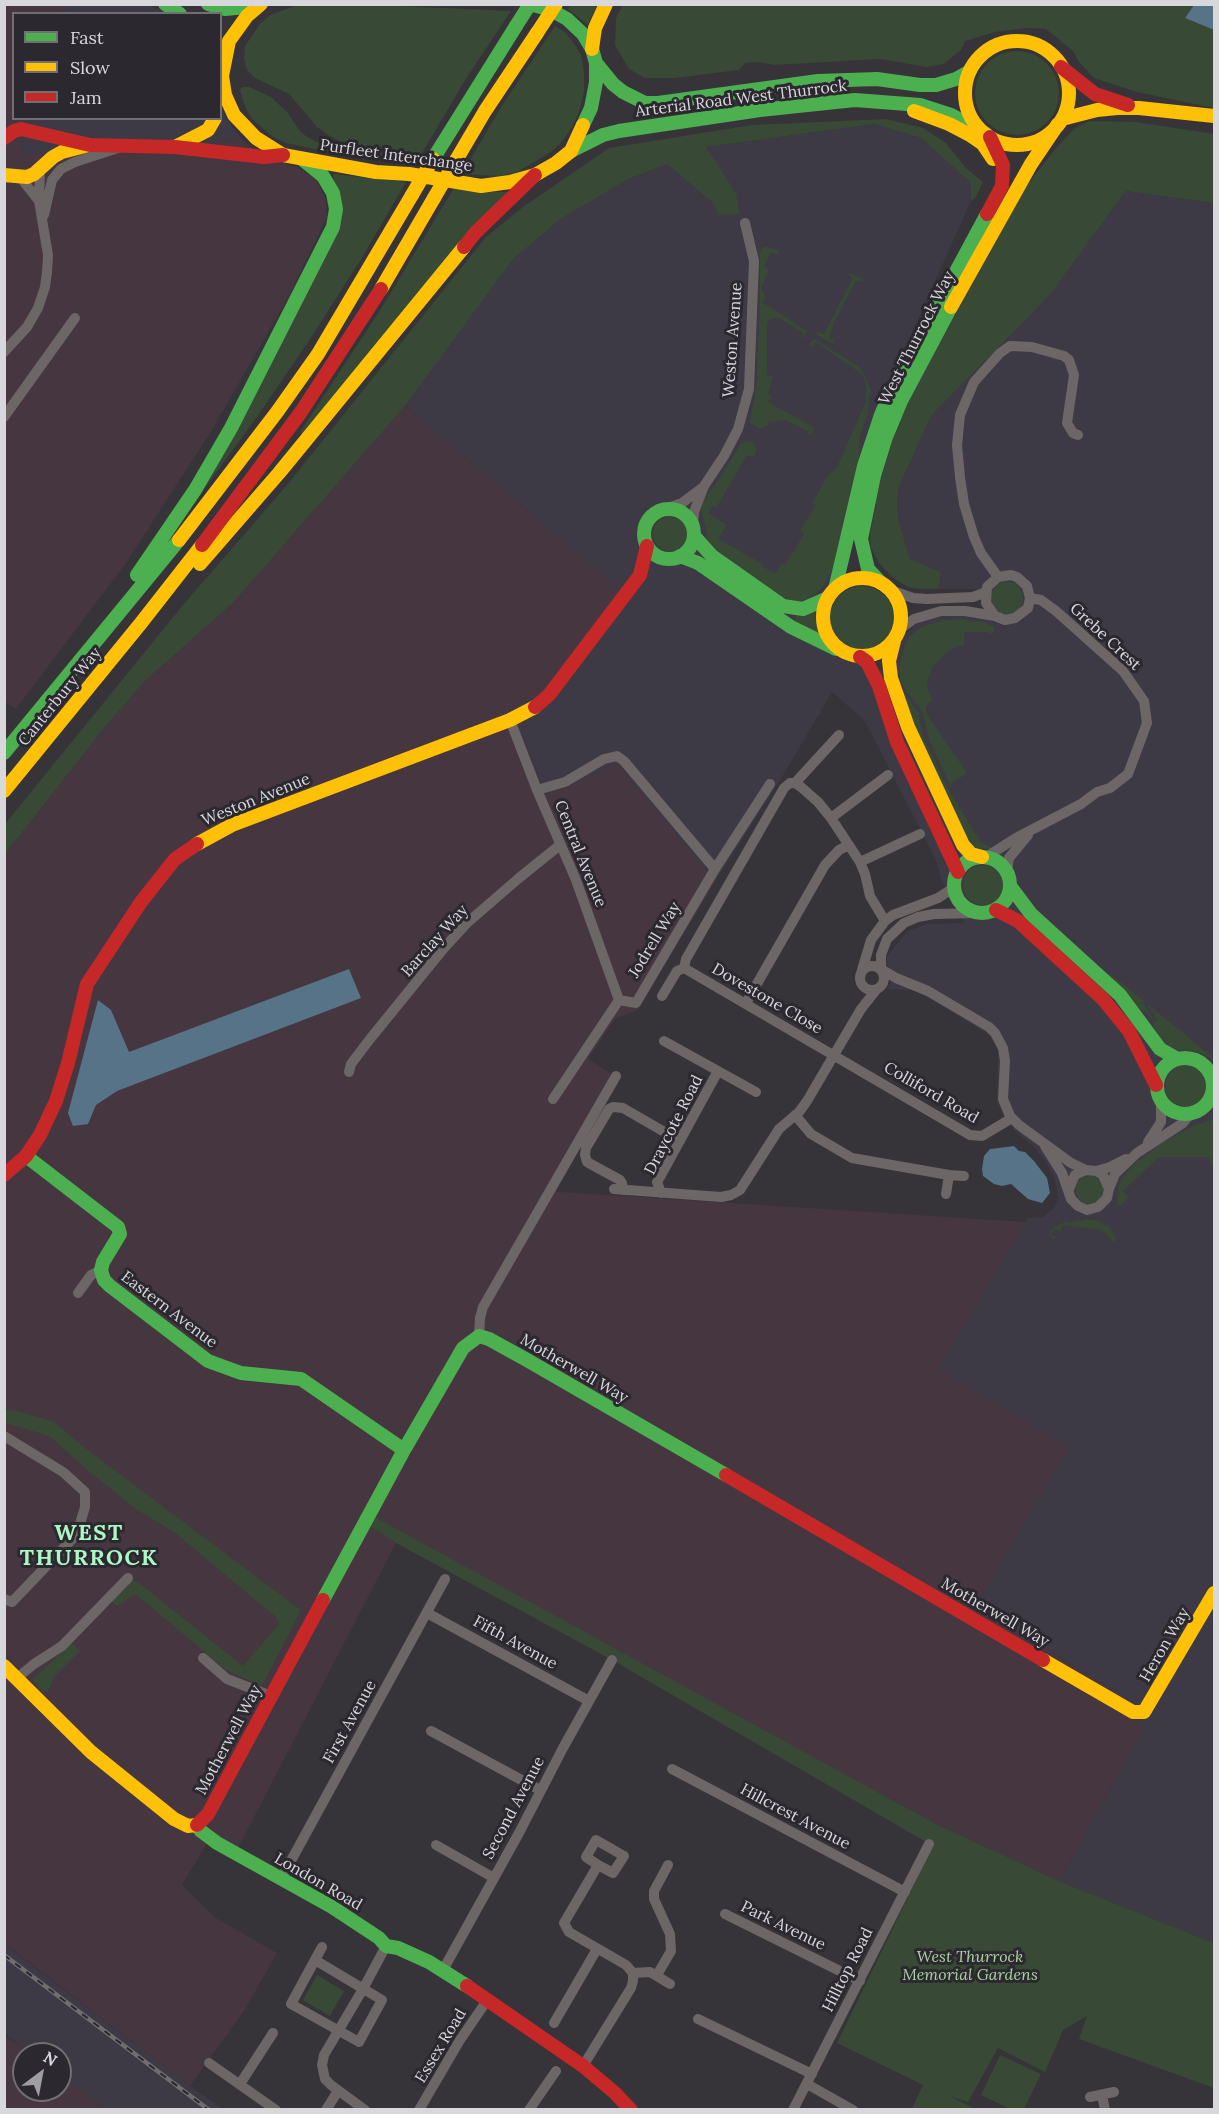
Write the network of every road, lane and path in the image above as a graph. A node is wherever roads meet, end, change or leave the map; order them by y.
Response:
1 (208, 4) edge
2 (530, 4) edge
3 (556, 4) edge
4 (606, 4) edge
5 (260, 5) edge
6 (594, 56) junction
7 (1061, 66) junction
8 (222, 70) edge
9 (970, 71) junction
10 (223, 101) edge
11 (890, 102) junction
12 (1139, 108) junction
13 (1215, 116) edge
14 (214, 120) edge
15 (1060, 121) junction
16 (37, 135) junction
17 (988, 136) junction
18 (4, 138) edge
19 (90, 145) junction
20 (123, 146) junction
21 (175, 147) junction
22 (571, 151) junction
23 (283, 155) junction
24 (302, 159) junction
25 (41, 167) junction
26 (11, 174) edge
27 (535, 175) junction
28 (39, 201) junction
29 (994, 202) junction
30 (43, 219) junction
31 (745, 223) dead end
32 (75, 318) dead end
33 (4, 352) edge
34 (4, 417) edge
35 (1078, 435) dead end
36 (704, 486) junction
37 (668, 508) junction
38 (693, 530) junction
39 (647, 546) junction
40 (680, 556) junction
41 (665, 558) junction
42 (640, 575) junction
43 (998, 577) junction
44 (885, 586) junction
45 (986, 592) junction
46 (832, 593) junction
47 (1030, 598) junction
48 (995, 616) junction
49 (141, 623) junction
50 (897, 635) junction
51 (96, 641) junction
52 (841, 651) junction
53 (860, 657) junction
54 (510, 720) junction
55 (839, 735) dead end
56 (4, 753) edge
57 (888, 775) dead end
58 (795, 783) junction
59 (770, 784) dead end
60 (537, 790) junction
61 (4, 791) edge
62 (831, 818) junction
63 (1030, 832) junction
64 (920, 834) dead end
65 (560, 845) junction
66 (849, 845) junction
67 (984, 857) junction
68 (860, 862) junction
69 (715, 869) junction
70 (958, 872) junction
71 (1007, 872) junction
72 (1010, 885) junction
73 (955, 887) junction
74 (996, 910) junction
75 (979, 913) junction
76 (885, 921) junction
77 (684, 968) junction
78 (881, 969) junction
79 (862, 970) junction
80 (861, 983) junction
81 (915, 986) junction
82 (879, 987) junction
83 (662, 996) dead end
84 (620, 1000) junction
85 (746, 1003) junction
86 (861, 1009) junction
87 (664, 1041) dead end
88 (835, 1055) junction
89 (1176, 1058) junction
90 (718, 1071) junction
91 (349, 1072) dead end
92 (616, 1076) dead end
93 (1213, 1076) edge
94 (1156, 1085) junction
95 (756, 1092) dead end
96 (554, 1099) dead end
97 (1161, 1102) junction
98 (1210, 1104) edge
99 (1191, 1113) junction
100 (795, 1115) junction
101 (1012, 1118) junction
102 (680, 1141) junction
103 (1044, 1143) junction
104 (1140, 1150) junction
105 (26, 1156) junction
106 (1091, 1171) junction
107 (4, 1174) edge
108 (949, 1174) junction
109 (964, 1176) dead end
110 (1069, 1189) junction
111 (1109, 1189) junction
112 (661, 1193) junction
113 (946, 1194) dead end
114 (101, 1270) junction
115 (78, 1293) dead end
116 (479, 1336) junction
117 (4, 1436) edge
118 (404, 1450) junction
119 (128, 1578) dead end
120 (445, 1579) dead end
121 (1215, 1593) edge
122 (4, 1599) edge
123 (427, 1613) junction
124 (203, 1658) dead end
125 (612, 1660) dead end
126 (4, 1666) edge
127 (17, 1678) junction
128 (271, 1696) junction
129 (589, 1701) junction
130 (1144, 1712) joint
131 (431, 1731) dead end
132 (672, 1769) dead end
133 (540, 1790) junction
134 (197, 1825) junction
135 (929, 1844) dead end
136 (436, 1845) dead end
137 (598, 1865) dead end
138 (668, 1865) dead end
139 (494, 1878) junction
140 (281, 1879) junction
141 (905, 1892) junction
142 (725, 1914) dead end
143 (386, 1946) junction
144 (322, 1947) dead end
145 (597, 1949) junction
146 (315, 1960) junction
147 (443, 1970) junction
148 (633, 1973) junction
149 (657, 1975) junction
150 (860, 1981) junction
151 (670, 1984) dead end
152 (363, 1989) junction
153 (488, 1999) junction
154 (698, 2019) dead end
155 (554, 2023) dead end
156 (339, 2031) junction
157 (273, 2033) dead end
158 (208, 2063) dead end
159 (583, 2067) junction
160 (556, 2071) dead end
161 (809, 2079) junction
162 (240, 2084) junction
163 (338, 2091) junction
164 (1114, 2092) dead end
165 (1101, 2095) junction
166 (1090, 2097) dead end
167 (276, 2109) edge
168 (326, 2109) edge
169 (365, 2109) edge
170 (419, 2109) edge
171 (529, 2109) edge
172 (631, 2109) edge
173 (793, 2109) edge
174 (854, 2109) edge
175 (1105, 2109) edge

1 - 5 main road
2 - 6 main road
2 - 51 main road, bridge
3 - 49 main road, bridge
4 - 6 main road, Purfleet Interchange
5 - 8 main road, Purfleet Interchange
6 - 9 main road, Arterial Road West Thurrock
6 - 22 main road, Purfleet Interchange
7 - 9 main road
7 - 12 main road
7 - 15 main road
9 - 17 main road
10 - 23 main road, Purfleet Interchange
11 - 17 main road, Arterial Road West Thurrock
11 - 22 main road, Arterial Road West Thurrock
11 - 29 main road
12 - 13 main road
12 - 15 main road
14 - 21 main road
15 - 17 main road
15 - 44 main road, West Thurrock Way
16 - 18 main road
16 - 19 main road
16 - 25 main road
17 - 29 main road, West Thurrock Way
19 - 20 main road
19 - 25 main road
20 - 21 main road
20 - 30 street
21 - 23 main road
22 - 27 main road, Purfleet Interchange
23 - 24 main road, Purfleet Interchange
24 - 27 main road, Purfleet Interchange
24 - 51 main road
25 - 26 main road
25 - 28 street
26 - 28 street
27 - 49 main road
28 - 30 street
29 - 46 main road, West Thurrock Way
30 - 33 street
31 - 36 street, Weston Avenue
32 - 34 street
35 - 43 street
36 - 37 street, Weston Avenue
36 - 38 street, Weston Avenue
37 - 38 main road
37 - 39 main road
38 - 40 main road
38 - 46 main road
39 - 41 main road
39 - 42 main road, Weston Avenue
40 - 41 main road
40 - 52 main road
41 - 42 main road, Weston Avenue
42 - 54 main road, Weston Avenue
43 - 45 street
43 - 47 street
44 - 45 street
44 - 46 main road
44 - 50 main road
45 - 48 street
46 - 52 main road
47 - 48 street
47 - 63 street, Grebe Crest
48 - 50 street
49 - 61 main road, Canterbury Way
50 - 53 main road
50 - 67 main road
51 - 56 main road, Canterbury Way
52 - 53 main road
53 - 70 main road
54 - 60 street, Central Avenue
54 - 105 main road, Weston Avenue
55 - 58 street
57 - 62 street
58 - 62 street
58 - 77 street
59 - 69 street
60 - 65 street, Central Avenue
60 - 69 street
62 - 66 street
63 - 67 street, Grebe Crest
63 - 71 street, Grebe Crest
64 - 68 street
65 - 84 street, Central Avenue
65 - 91 street, Barclay Way
66 - 68 street
66 - 85 street
67 - 70 main road
67 - 71 main road
68 - 76 street
69 - 84 street, Jodrell Way
70 - 73 main road
71 - 72 main road
72 - 74 main road
72 - 89 main road
73 - 75 main road
73 - 76 street
74 - 75 main road
74 - 94 main road
75 - 78 street
76 - 79 street
77 - 83 street
77 - 85 street, Dovestone Close
78 - 79 street
78 - 81 street
78 - 82 street
79 - 80 street
80 - 82 street
80 - 86 street
81 - 82 street
81 - 101 street
82 - 86 street
84 - 96 street
85 - 88 street, Dovestone Close
86 - 88 street
87 - 90 street, Draycote Road
88 - 100 street
88 - 101 street, Colliford Road
89 - 93 main road
89 - 94 main road
90 - 95 street, Draycote Road
90 - 102 street, Draycote Road
92 - 116 street
93 - 98 main road
94 - 97 main road
97 - 99 main road
97 - 104 street
98 - 99 main road
99 - 104 street
100 - 108 street
100 - 112 street
101 - 103 street
102 - 112 street, Draycote Road
102 - 112 street
103 - 106 street
103 - 110 street
104 - 106 street
104 - 111 street
105 - 107 main road, Weston Avenue
105 - 114 main road, Eastern Avenue
106 - 110 street
106 - 111 street
108 - 109 street
108 - 113 street
110 - 111 street
114 - 115 street
114 - 118 main road, Eastern Avenue
116 - 118 main road, Motherwell Way
116 - 130 main road, Motherwell Way
117 - 122 street
118 - 128 main road, Motherwell Way
119 - 127 street
120 - 123 street, First Avenue
121 - 130 main road, Heron Way
123 - 129 street, Fifth Avenue
123 - 140 street, First Avenue
124 - 128 street
125 - 129 street, Second Avenue
126 - 127 main road, London Road
127 - 134 main road, London Road
128 - 134 main road, Motherwell Way
129 - 133 street, Second Avenue
131 - 133 street
132 - 141 street, Hillcrest Avenue
133 - 139 street, Second Avenue
134 - 140 main road, London Road
135 - 141 street, Hilltop Road
136 - 139 street
137 - 145 street
138 - 149 street
139 - 147 street, Second Avenue
140 - 143 main road, London Road
141 - 150 street, Hilltop Road
142 - 150 street, Park Avenue
143 - 147 main road, London Road
143 - 152 street
144 - 146 street
145 - 148 street
145 - 155 street
146 - 152 street
146 - 156 street
147 - 153 main road, London Road
148 - 149 street
148 - 159 street
149 - 151 street
150 - 161 street, Hilltop Road
152 - 156 street
152 - 156 street
153 - 159 main road, London Road
153 - 170 street, Essex Road
154 - 161 street
156 - 163 street
157 - 162 street
158 - 162 street
159 - 172 main road, London Road
160 - 171 street
161 - 173 street, Hilltop Road
161 - 174 street
162 - 167 street
163 - 168 street
163 - 169 street
164 - 165 street
165 - 166 street
165 - 175 street

